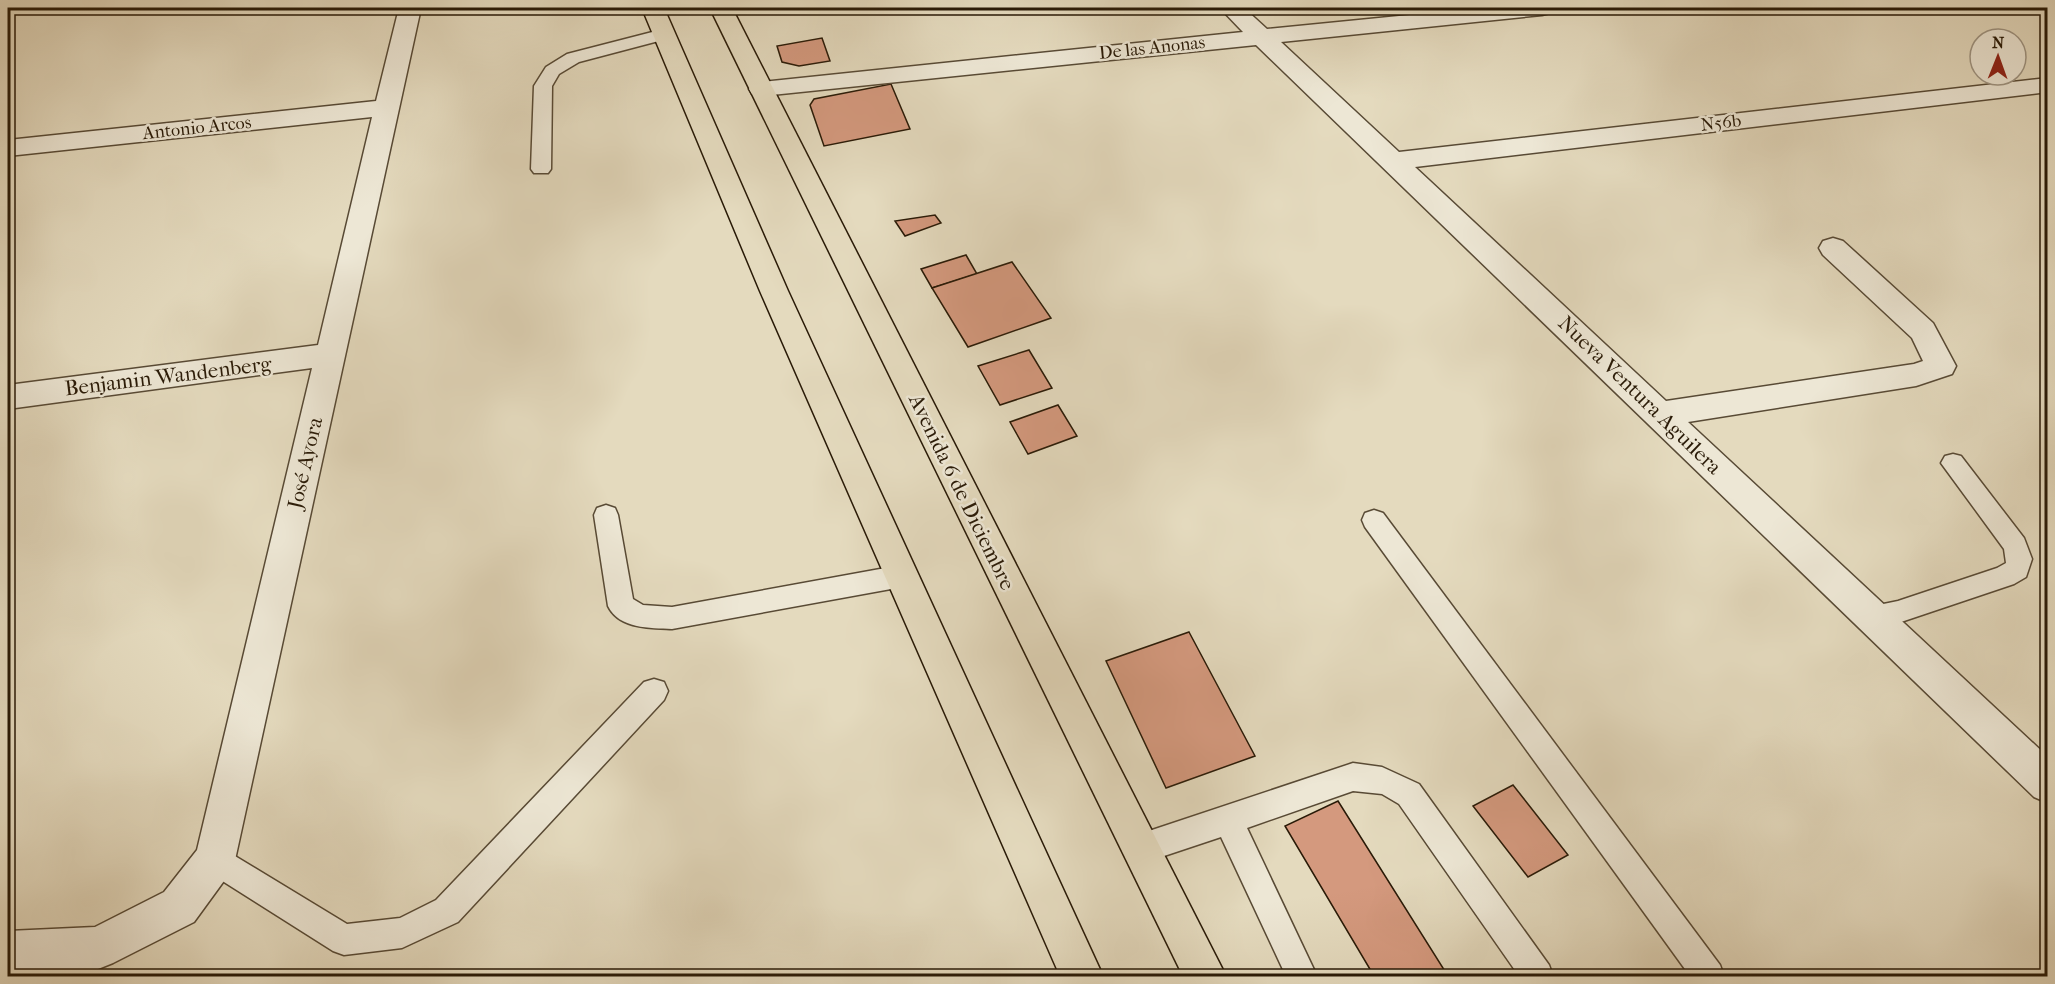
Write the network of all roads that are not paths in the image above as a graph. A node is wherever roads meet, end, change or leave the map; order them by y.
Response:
1 (410, 8) edge
2 (721, 8) edge
3 (1231, 8) edge
4 (1542, 8) edge
5 (1494, 10) edge
6 (658, 21) edge
7 (1262, 37) junction
8 (2048, 85) edge
9 (761, 89) junction
10 (386, 108) junction
11 (8, 148) edge
12 (1394, 161) junction
13 (541, 169) dead end
14 (1833, 248) dead end
15 (329, 355) junction
16 (8, 397) edge
17 (1661, 414) junction
18 (1953, 463) dead end
19 (606, 515) dead end
20 (1374, 520) dead end
21 (902, 576) junction
22 (1873, 616) junction
23 (654, 691) dead end
24 (2048, 784) edge
25 (1228, 820) junction
26 (1140, 849) junction
27 (215, 860) junction
28 (8, 952) edge
29 (1082, 976) edge
30 (1204, 976) edge
31 (1302, 976) edge
32 (1538, 976) edge
33 (1709, 976) edge

1 - 10 street, José Ayora
2 - 9 main road, Avenida 6 de Diciembre
3 - 7 street, Nueva Ventura Aguilera
4 - 5 street, De las Anonas
5 - 7 street, De las Anonas
6 - 13 lane
6 - 21 main road
7 - 9 street, De las Anonas
7 - 12 street, Nueva Ventura Aguilera
8 - 12 street, N56b
9 - 26 main road, Avenida 6 de Diciembre
10 - 11 street, Antonio Arcos
10 - 15 street, José Ayora
12 - 17 street, Nueva Ventura Aguilera
14 - 17 street
15 - 16 street, Benjamin Wandenberg
15 - 27 street, José Ayora
17 - 22 street, Nueva Ventura Aguilera
18 - 22 lane
19 - 21 lane
20 - 33 lane
21 - 29 main road
22 - 24 street, Nueva Ventura Aguilera
23 - 27 lane
25 - 26 lane
25 - 31 lane
25 - 32 lane
26 - 30 main road, Avenida 6 de Diciembre
27 - 28 street, José Ayora

